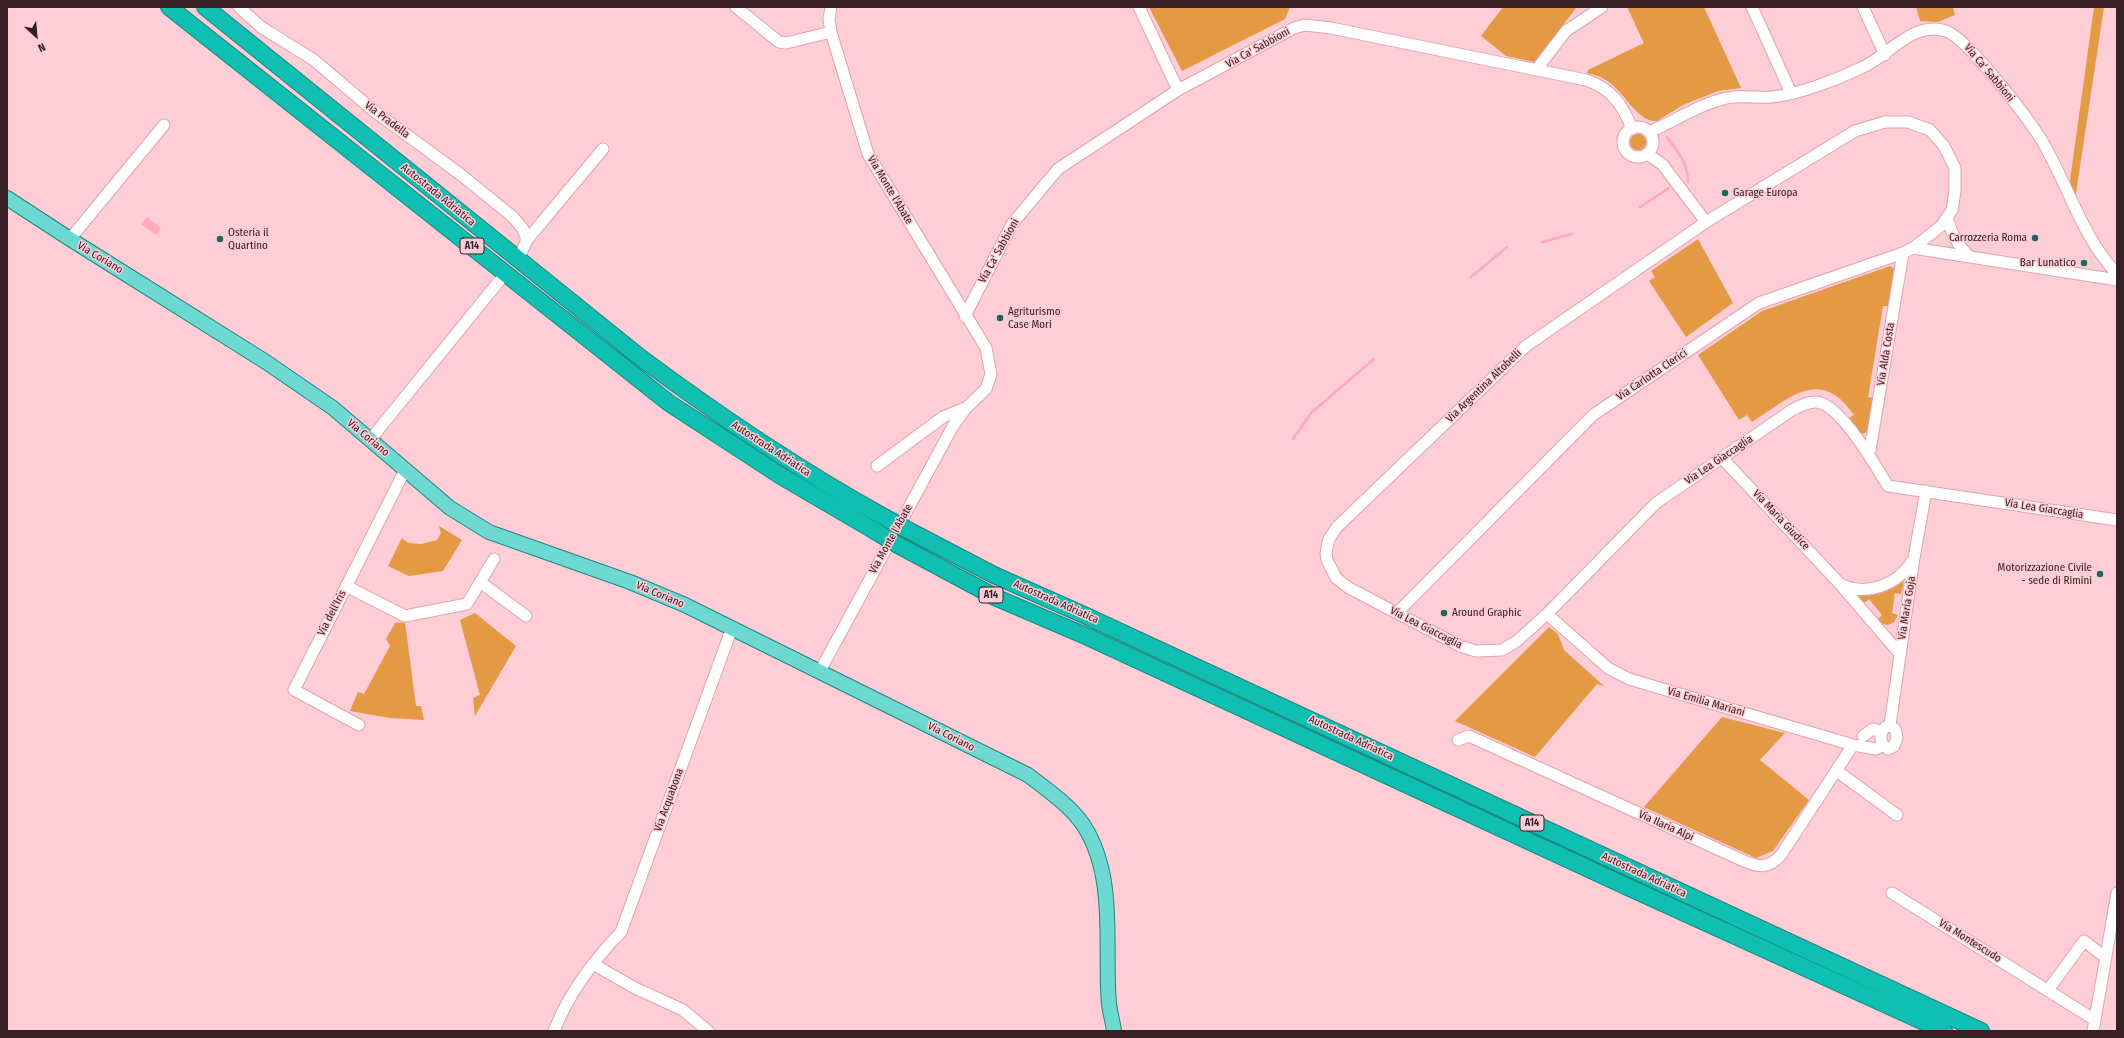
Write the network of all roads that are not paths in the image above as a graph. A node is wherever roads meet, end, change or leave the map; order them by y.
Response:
1 (169, 7) edge
2 (205, 7) edge
3 (239, 7) edge
4 (736, 7) edge
5 (831, 7) edge
6 (1139, 7) edge
7 (1602, 7) edge
8 (1752, 7) edge
9 (1863, 7) edge
10 (831, 32) junction
11 (1885, 55) junction
12 (1536, 70) junction
13 (1178, 90) junction
14 (1791, 93) junction
15 (164, 125) dead end
16 (1632, 129) junction
17 (1648, 132) junction
18 (603, 149) dead end
19 (1647, 154) junction
20 (7, 198) edge
21 (1947, 217) junction
22 (1706, 222) junction
23 (70, 240) junction
24 (527, 240) junction
25 (1908, 250) junction
26 (520, 253) dead end
27 (1971, 257) junction
28 (2117, 274) edge
29 (500, 280) dead end
30 (2117, 280) edge
31 (965, 316) junction
32 (966, 408) junction
33 (370, 440) junction
34 (1868, 454) junction
35 (1722, 458) junction
36 (877, 466) dead end
37 (405, 470) junction
38 (1926, 491) junction
39 (2117, 520) edge
40 (1914, 558) junction
41 (494, 559) dead end
42 (480, 582) junction
43 (1839, 583) junction
44 (346, 586) junction
45 (1349, 588) joint
46 (1397, 613) junction
47 (1547, 614) junction
48 (526, 616) dead end
49 (732, 628) junction
50 (1900, 654) junction
51 (820, 671) junction
52 (359, 725) dead end
53 (1886, 729) junction
54 (1863, 736) dead end
55 (1458, 740) dead end
56 (1853, 745) junction
57 (1883, 745) junction
58 (1837, 771) junction
59 (1897, 815) dead end
60 (1892, 893) dead end
61 (2117, 893) edge
62 (2115, 920) edge
63 (2105, 958) junction
64 (593, 964) junction
65 (2048, 990) junction
66 (2095, 1020) junction
67 (554, 1031) edge
68 (708, 1031) edge
69 (1114, 1031) edge
70 (1944, 1031) edge
71 (1981, 1031) edge
72 (2093, 1031) edge

1 - 70 highway, Autostrada Adriatica / A14, bridge
2 - 71 highway, Autostrada Adriatica / A14, bridge
3 - 24 street, Via Pradella
4 - 10 street
5 - 10 street, Via Monte l'Abate
6 - 13 street
7 - 12 street
8 - 14 street
9 - 11 street
10 - 31 street, Via Monte l'Abate
11 - 14 street, Via Ca' Sabbioni
11 - 28 street, Via Ca' Sabbioni
12 - 13 street, Via Ca' Sabbioni
12 - 16 street, Via Ca' Sabbioni
13 - 31 street, Via Ca' Sabbioni
14 - 17 street, Via Ca' Sabbioni
15 - 23 street, Via Coriano
16 - 17 street
16 - 19 street
17 - 19 street
18 - 24 street
19 - 22 street
20 - 23 main road, Via Coriano
21 - 22 street, Via Argentina Altobelli
21 - 25 street, Via Argentina Altobelli
21 - 27 street
22 - 45 street, Via Argentina Altobelli
23 - 33 main road, Via Coriano
24 - 26 street
25 - 27 street, Via Carlotta Clerici
25 - 34 street, Via Alda Costa
25 - 46 street, Via Carlotta Clerici
27 - 30 street, Via Carlotta Clerici
29 - 33 street
31 - 32 street, Via Monte l'Abate
32 - 36 street, Via Monte l'Abate
32 - 51 street, Via Monte l'Abate
33 - 37 main road, Via Coriano
34 - 35 street, Via Lea Giaccaglia
34 - 38 street, Via Lea Giaccaglia
35 - 43 street, Via Maria Giudice
35 - 47 street, Via Lea Giaccaglia
37 - 44 street, Via dell'Iris
37 - 49 main road, Via Coriano
38 - 39 street, Via Lea Giaccaglia
38 - 40 street, Via Maria Goja
40 - 43 street, Via Maria Giudice
40 - 50 street, Via Maria Goja
41 - 42 street
42 - 44 street
42 - 48 street
43 - 50 street, Via Maria Giudice
44 - 52 street, Via dell'Iris
45 - 46 street, Via Lea Giaccaglia
46 - 47 street, Via Lea Giaccaglia
47 - 56 street, Via Emilia Mariani
49 - 51 main road, Via Coriano
49 - 64 street, Via Acquabona
50 - 53 street, Via Maria Goja
51 - 69 main road, Via Coriano
53 - 54 street
53 - 57 street
53 - 57 street, Via Emilia Mariani
55 - 58 street, Via Ilaria Alpi
56 - 57 street, Via Emilia Mariani
56 - 58 street, Via Ilaria Alpi
58 - 59 street
60 - 65 street, Via Montescudo
61 - 62 street
62 - 63 street
63 - 65 street
63 - 66 street
64 - 67 street, Via Acquabona
64 - 68 street
65 - 66 street, Via Montescudo
66 - 72 street

